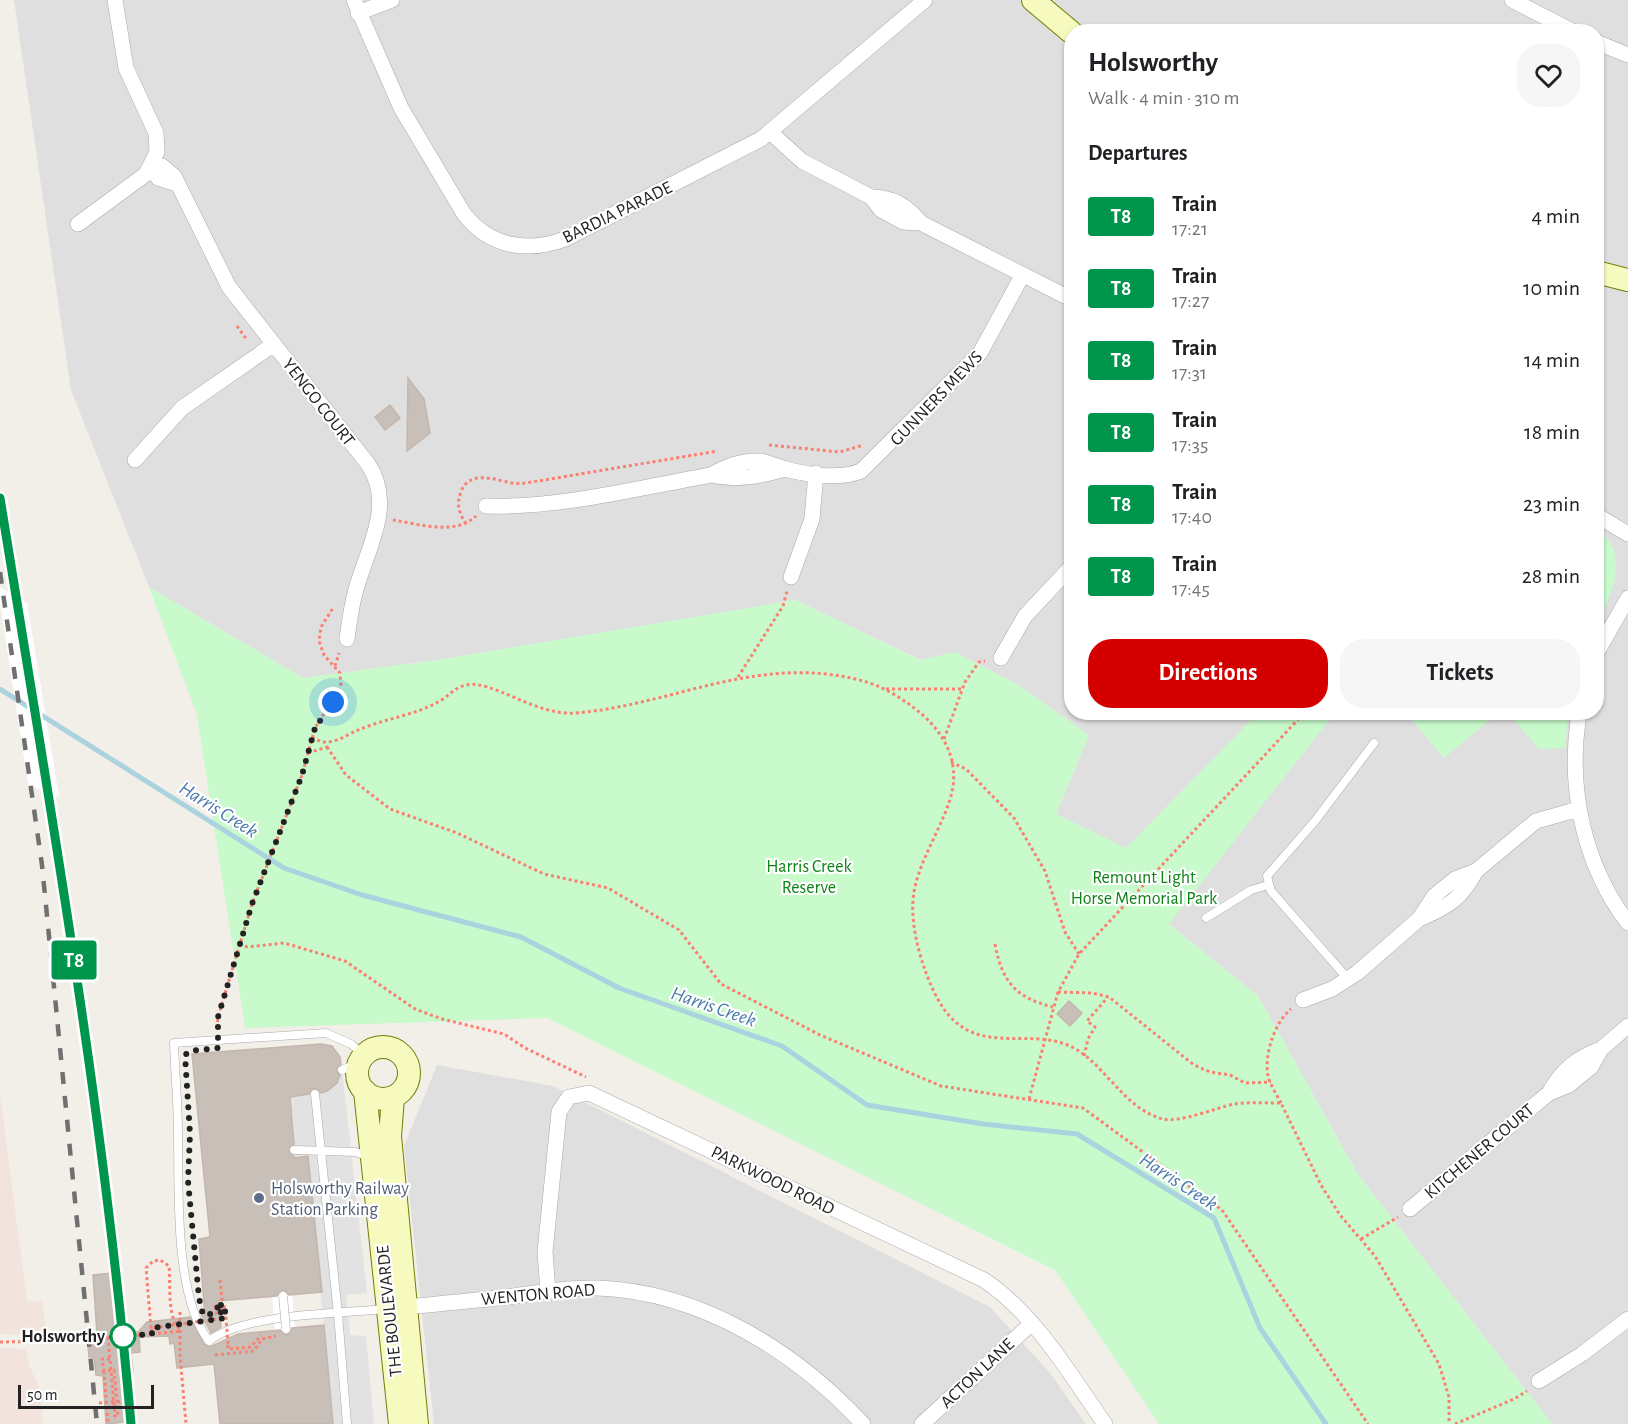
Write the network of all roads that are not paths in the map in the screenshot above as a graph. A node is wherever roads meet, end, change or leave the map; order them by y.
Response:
1 (115, 0) edge
2 (392, 0) edge
3 (925, 0) edge
4 (1033, 0) edge
5 (1512, 0) edge
6 (356, 6) edge
7 (1537, 6) edge
8 (1563, 24) edge
9 (1064, 26) edge
10 (1604, 45) edge
11 (1628, 55) edge
12 (770, 132) junction
13 (152, 166) junction
14 (78, 224) dead end
15 (1604, 274) edge
16 (1022, 276) junction
17 (1628, 280) edge
18 (1064, 296) edge
19 (274, 344) junction
20 (135, 460) dead end
21 (816, 473) junction
22 (486, 506) road end
23 (1604, 520) edge
24 (1628, 534) edge
25 (1064, 574) edge
26 (791, 578) road end
27 (1628, 598) edge
28 (1623, 618) edge
29 (347, 639) dead end
30 (1604, 643) edge
31 (1001, 658) road end
32 (1579, 720) edge
33 (1374, 743) dead end
34 (1579, 809) junction
35 (1268, 885) junction
36 (1206, 918) dead end
37 (1628, 923) edge
38 (1348, 980) junction
39 (1303, 1000) road end
40 (1628, 1026) edge
41 (355, 1062) junction
42 (365, 1091) junction
43 (315, 1094) dead end
44 (393, 1097) junction
45 (294, 1150) dead end
46 (322, 1152) junction
47 (373, 1158) junction
48 (1410, 1209) road end
49 (548, 1292) junction
50 (283, 1296) dead end
51 (397, 1308) junction
52 (338, 1314) junction
53 (1628, 1319) edge
54 (1032, 1323) junction
55 (286, 1329) dead end
56 (1539, 1381) road end
57 (347, 1424) edge
58 (400, 1424) edge
59 (417, 1424) edge
60 (863, 1424) edge
61 (922, 1424) edge
62 (1105, 1424) edge

1 - 13 street
2 - 6 street
3 - 12 street, BARDIA PARADE
4 - 9 street
5 - 7 street
6 - 12 street, BARDIA PARADE
7 - 8 street
10 - 11 street
12 - 16 street
13 - 14 street
13 - 19 street, YENGO COURT
15 - 17 street
16 - 18 street
16 - 21 street, GUNNERS MEWS
19 - 20 street
19 - 29 street, YENGO COURT
21 - 22 street, GUNNERS MEWS
21 - 26 street
23 - 24 street
25 - 31 street
27 - 28 street
28 - 30 street
32 - 34 street
33 - 35 lane
34 - 37 street
34 - 38 street
35 - 36 lane
35 - 38 lane
38 - 39 street
40 - 48 street, KITCHENER COURT
41 - 42 street
41 - 44 street
41 - 52 lane
42 - 44 street
42 - 47 street, THE BOULEVARDE
43 - 46 lane
44 - 51 street, THE BOULEVARDE
45 - 46 lane
46 - 47 lane
46 - 52 lane
47 - 51 street, THE BOULEVARDE
49 - 51 street, WENTON ROAD
49 - 54 street, PARKWOOD ROAD
49 - 60 street, WENTON ROAD
50 - 55 lane, bridge
51 - 52 lane
51 - 58 street, THE BOULEVARDE
51 - 59 street, THE BOULEVARDE
52 - 57 lane
53 - 56 street
54 - 61 street, ACTON LANE
54 - 62 street, PARKWOOD ROAD

